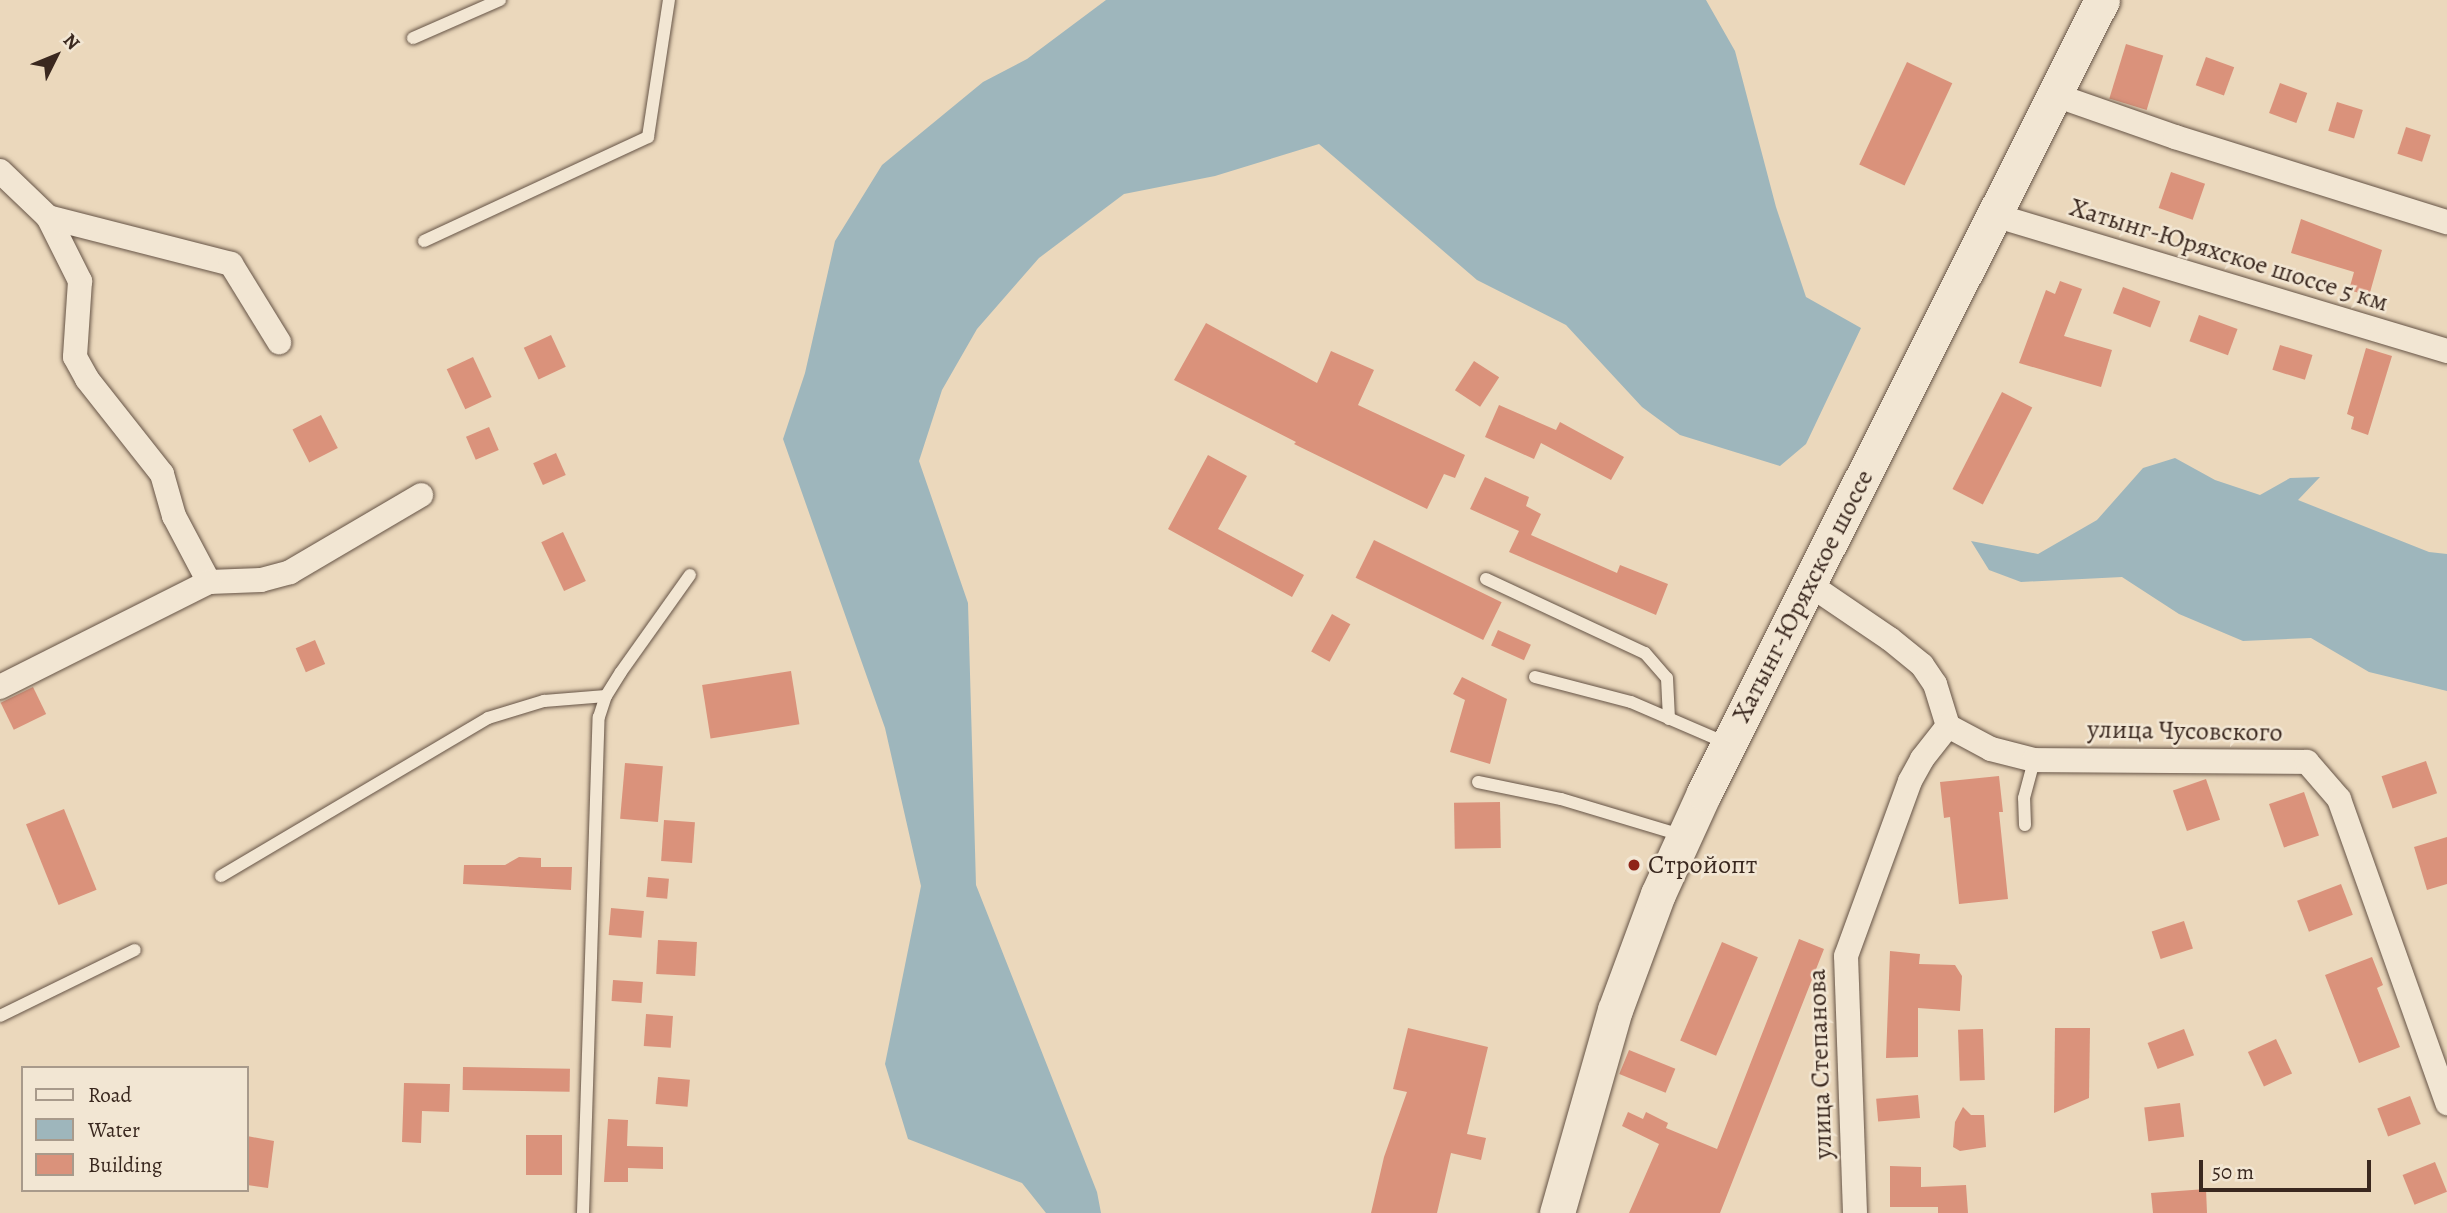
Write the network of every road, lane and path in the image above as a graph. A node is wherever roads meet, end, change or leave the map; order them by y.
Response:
1 (500, 0) edge
2 (669, 0) edge
3 (2102, 0) edge
4 (413, 38) dead end
5 (2055, 95) junction
6 (0, 171) edge
7 (1994, 215) junction
8 (48, 217) junction
9 (2447, 222) edge
10 (424, 241) dead end
11 (279, 342) dead end
12 (2447, 351) edge
13 (421, 495) dead end
14 (690, 575) dead end
15 (1486, 579) dead end
16 (208, 582) junction
17 (1809, 584) junction
18 (1535, 677) dead end
19 (2, 686) edge
20 (606, 696) junction
21 (1669, 719) junction
22 (1948, 726) junction
23 (1729, 744) junction
24 (2034, 760) junction
25 (1478, 782) dead end
26 (2025, 825) dead end
27 (1684, 836) junction
28 (222, 876) dead end
29 (135, 950) dead end
30 (0, 1016) edge
31 (2447, 1103) edge
32 (583, 1213) edge
33 (1557, 1213) edge
34 (1855, 1213) edge

1 - 4 lane
2 - 10 lane
3 - 5 main road, Хатынг-Юряхское шоссе
5 - 7 main road, Хатынг-Юряхское шоссе
5 - 9 street
6 - 8 street
7 - 12 street, Хатынг-Юряхское шоссе 5 км
7 - 17 main road, Хатынг-Юряхское шоссе
8 - 11 street
8 - 16 street
13 - 16 street
14 - 20 lane
15 - 21 lane
16 - 19 street
17 - 22 street
17 - 23 main road, Хатынг-Юряхское шоссе
18 - 21 lane
20 - 28 lane
20 - 32 lane
21 - 23 lane
22 - 24 street, улица Чусовского
22 - 34 street, улица Степанова
23 - 27 main road, Хатынг-Юряхское шоссе
24 - 26 lane
24 - 31 street, улица Чусовского
25 - 27 lane
27 - 33 main road, Хатынг-Юряхское шоссе
29 - 30 lane

